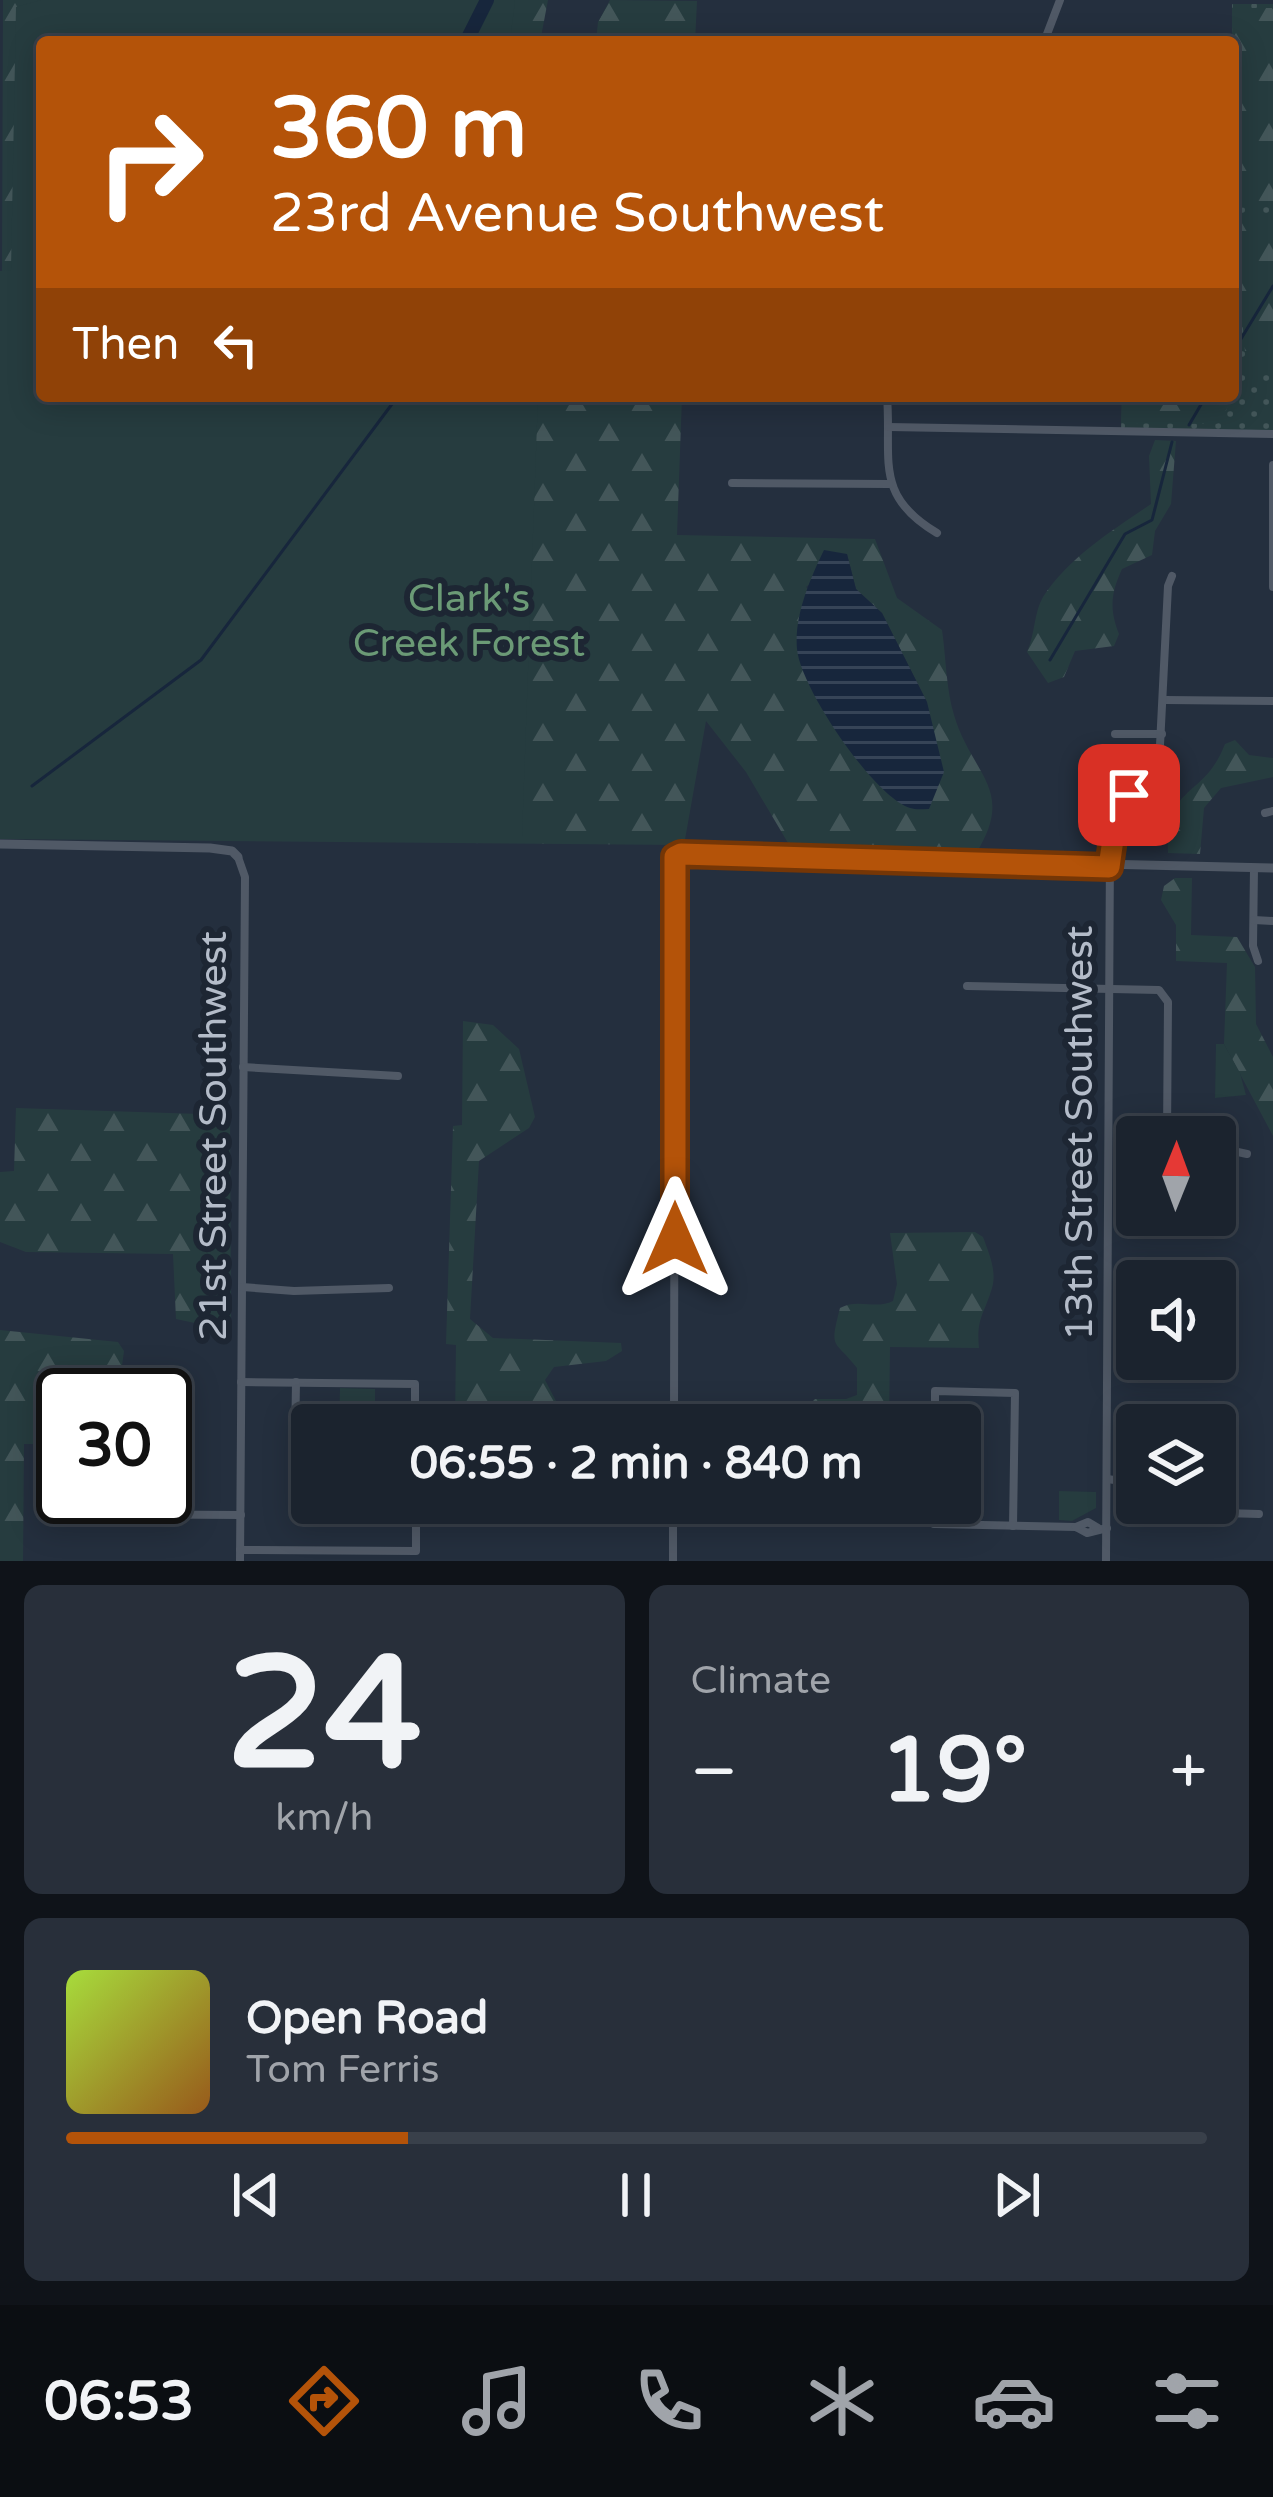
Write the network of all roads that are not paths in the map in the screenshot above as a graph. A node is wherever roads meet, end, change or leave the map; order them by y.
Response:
1 (1060, 0) edge
2 (1046, 36) edge
3 (888, 402) edge
4 (890, 427) junction
5 (1273, 434) edge
6 (1273, 465) edge
7 (732, 483) dead end
8 (890, 484) junction
9 (937, 533) dead end
10 (1172, 576) dead end
11 (1273, 587) edge
12 (1165, 700) junction
13 (1273, 701) edge
14 (1115, 734) dead end
15 (1162, 734) junction
16 (0, 844) edge
17 (238, 857) joint
18 (675, 857) joint
19 (1109, 867) junction
20 (1255, 868) junction
21 (1273, 868) edge
22 (1254, 920) junction
23 (1273, 921) edge
24 (1258, 962) dead end
25 (967, 986) dead end
26 (1108, 988) junction
27 (243, 1067) junction
28 (398, 1076) dead end
29 (1167, 1116) edge
30 (1236, 1152) edge
31 (1247, 1154) dead end
32 (242, 1287) junction
33 (389, 1288) dead end
34 (241, 1382) junction
35 (296, 1382) junction
36 (296, 1404) edge
37 (416, 1404) edge
38 (674, 1404) edge
39 (935, 1404) edge
40 (1107, 1479) junction
41 (1116, 1480) edge
42 (1236, 1513) edge
43 (1259, 1514) dead end
44 (192, 1515) edge
45 (241, 1515) junction
46 (416, 1524) edge
47 (674, 1524) edge
48 (934, 1524) edge
49 (1013, 1526) junction
50 (1102, 1528) junction
51 (240, 1555) edge
52 (673, 1561) edge
53 (1106, 1561) edge

1 - 2 street
3 - 4 street
4 - 5 street
4 - 8 street
6 - 11 street
7 - 8 street
8 - 9 street
10 - 12 street, 13th Street Southwest
12 - 13 street
12 - 15 street, 13th Street Southwest
14 - 15 street
15 - 19 street, 13th Street Southwest
16 - 17 street
17 - 27 street, 21st Street Southwest
18 - 19 street
18 - 38 street
19 - 20 street
19 - 26 street, 13th Street Southwest
20 - 21 street
20 - 22 street
22 - 23 street
22 - 24 street
25 - 26 street
26 - 29 street
26 - 40 street, 13th Street Southwest
27 - 28 street
27 - 32 street, 21st Street Southwest
30 - 31 street
32 - 33 street
32 - 34 street, 21st Street Southwest
34 - 35 street
34 - 45 street, 21st Street Southwest
35 - 36 street
35 - 37 street
39 - 49 street
40 - 41 street
40 - 50 street, 13th Street Southwest
42 - 43 street
44 - 45 street
45 - 51 street, 21st Street Southwest
46 - 51 street
47 - 52 street
48 - 49 street
49 - 50 street
50 - 53 street, 13th Street Southwest

